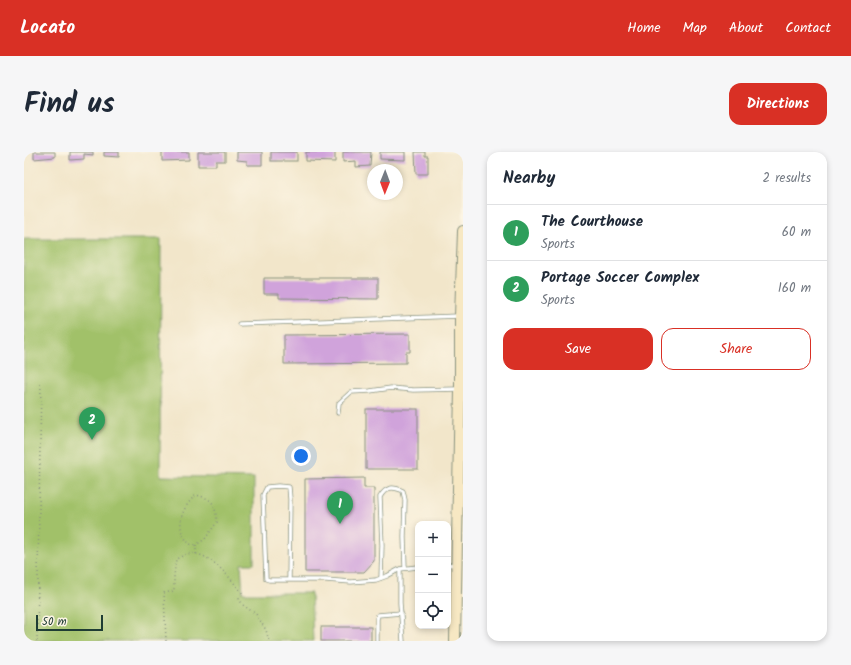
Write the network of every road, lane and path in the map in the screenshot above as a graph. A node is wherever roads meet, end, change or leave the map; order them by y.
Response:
1 (463, 231) edge
2 (460, 316) junction
3 (239, 324) dead end
4 (41, 381) dead end
5 (460, 389) junction
6 (338, 413) dead end
7 (196, 545) junction
8 (196, 554) junction
9 (452, 564) edge
10 (415, 567) edge
11 (405, 568) junction
12 (400, 569) junction
13 (381, 578) junction
14 (289, 580) junction
15 (401, 613) junction
16 (37, 641) edge
17 (166, 641) edge
18 (269, 641) edge
19 (377, 641) edge
20 (403, 641) edge
21 (455, 641) edge

1 - 2 main road
2 - 3 lane
2 - 5 main road
4 - 16 path
5 - 6 lane
5 - 9 main road
7 - 7 path
7 - 8 path
8 - 17 path
8 - 18 path
9 - 21 main road
10 - 11 lane
11 - 12 lane
11 - 13 lane
12 - 13 lane
12 - 15 lane
13 - 14 lane
14 - 14 lane
15 - 19 lane
15 - 20 lane

